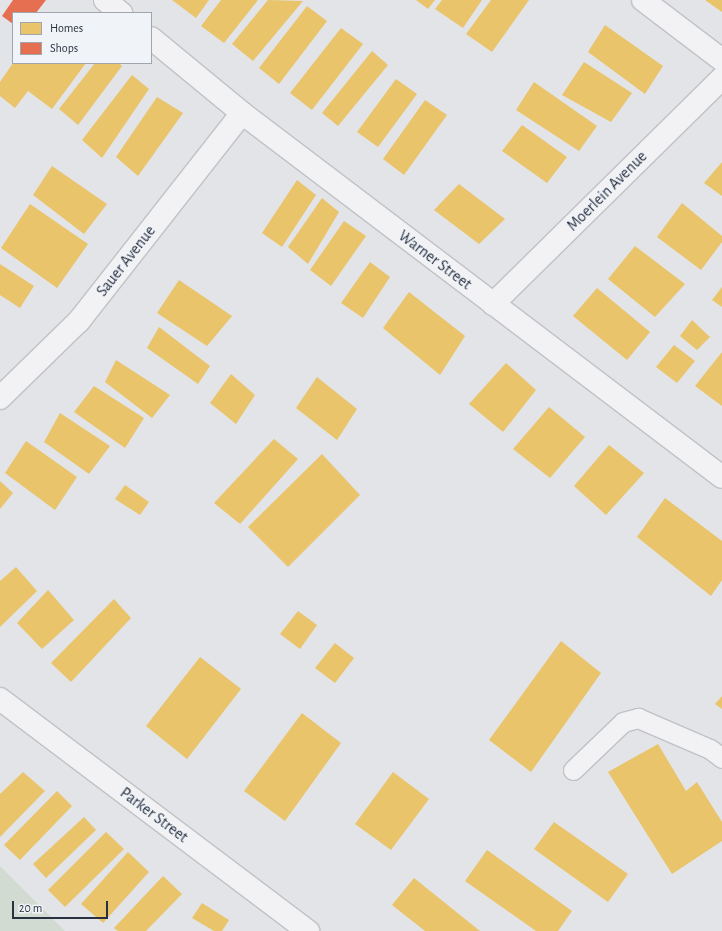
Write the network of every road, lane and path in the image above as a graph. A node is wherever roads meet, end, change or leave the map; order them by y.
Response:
1 (105, 0) edge
2 (643, 0) edge
3 (119, 12) edge
4 (152, 39) edge
5 (722, 60) edge
6 (722, 78) edge
7 (242, 113) junction
8 (493, 304) junction
9 (0, 398) edge
10 (722, 477) edge
11 (0, 699) edge
12 (722, 758) edge
13 (573, 770) dead end
14 (308, 931) edge

1 - 3 street
2 - 5 street
4 - 7 street, Warner Street
6 - 8 street, Moerlein Avenue
7 - 8 street, Warner Street
7 - 9 street, Sauer Avenue
8 - 10 street, Warner Street
11 - 14 street, Parker Street
12 - 13 lane

